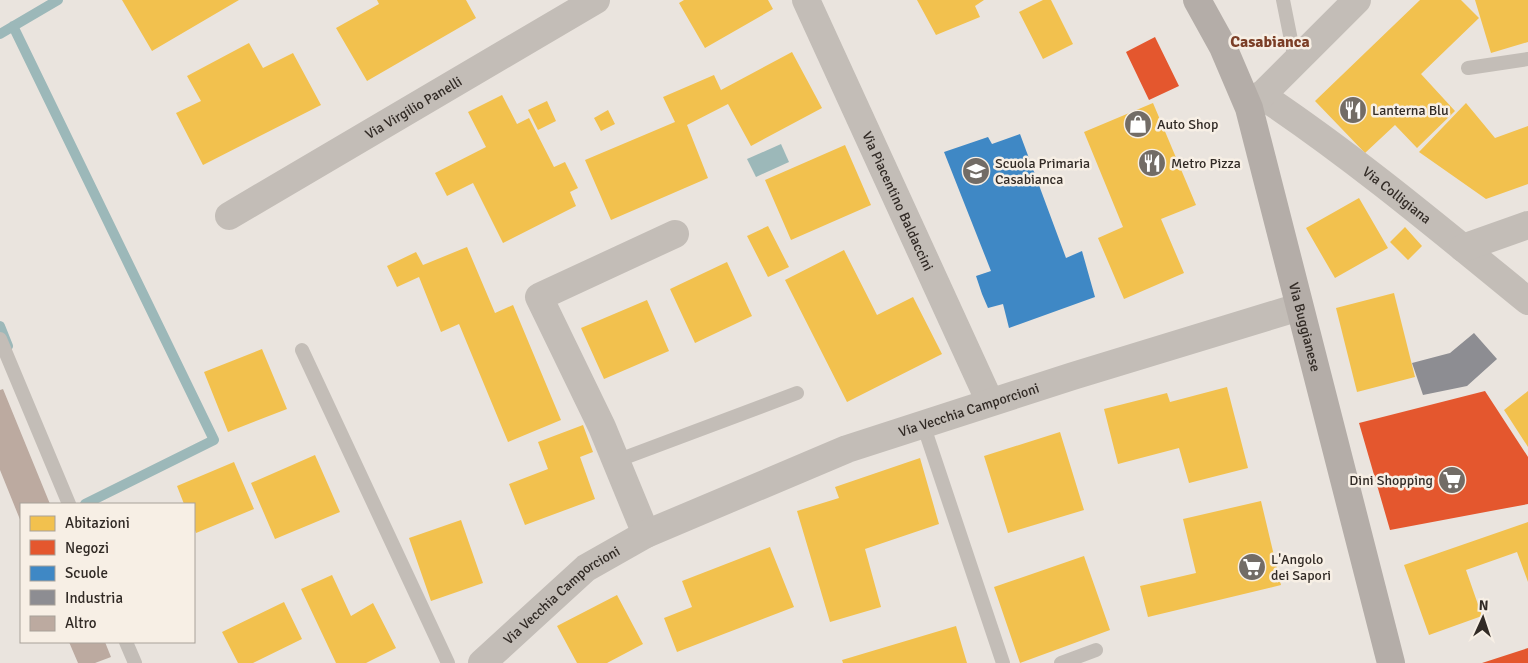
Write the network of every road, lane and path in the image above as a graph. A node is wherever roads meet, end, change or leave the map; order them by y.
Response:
1 (806, 0) edge
2 (1197, 0) edge
3 (1283, 0) edge
4 (1357, 0) edge
5 (590, 2) edge
6 (1528, 59) edge
7 (1295, 60) junction
8 (1468, 68) dead end
9 (1255, 102) junction
10 (229, 216) dead end
11 (1528, 225) edge
12 (675, 234) dead end
13 (1463, 248) junction
14 (1528, 301) edge
15 (1299, 307) junction
16 (0, 339) edge
17 (302, 350) dead end
18 (797, 393) dead end
19 (990, 402) junction
20 (923, 424) junction
21 (616, 461) junction
22 (69, 503) edge
23 (646, 534) junction
24 (126, 643) edge
25 (1096, 650) dead end
26 (135, 663) edge
27 (448, 663) edge
28 (482, 663) edge
29 (1003, 663) edge
30 (1061, 663) edge
31 (1391, 663) edge

1 - 19 street, Via Piacentino Baldaccini
2 - 9 main road, Via Buggianese
3 - 7 lane
4 - 7 street
5 - 10 street, Via Virgilio Panelli
6 - 8 lane
7 - 9 street
9 - 13 street, Via Colligiana
9 - 15 main road, Via Buggianese
11 - 13 street
12 - 21 street
13 - 14 street, Via Colligiana
15 - 19 street, Via Vecchia Camporcioni
15 - 31 main road, Via Buggianese
16 - 22 lane
17 - 27 lane
18 - 21 lane
19 - 20 street, Via Vecchia Camporcioni
20 - 23 street, Via Vecchia Camporcioni
20 - 29 lane
21 - 23 street
23 - 28 street, Via Vecchia Camporcioni
24 - 26 lane
25 - 30 lane

